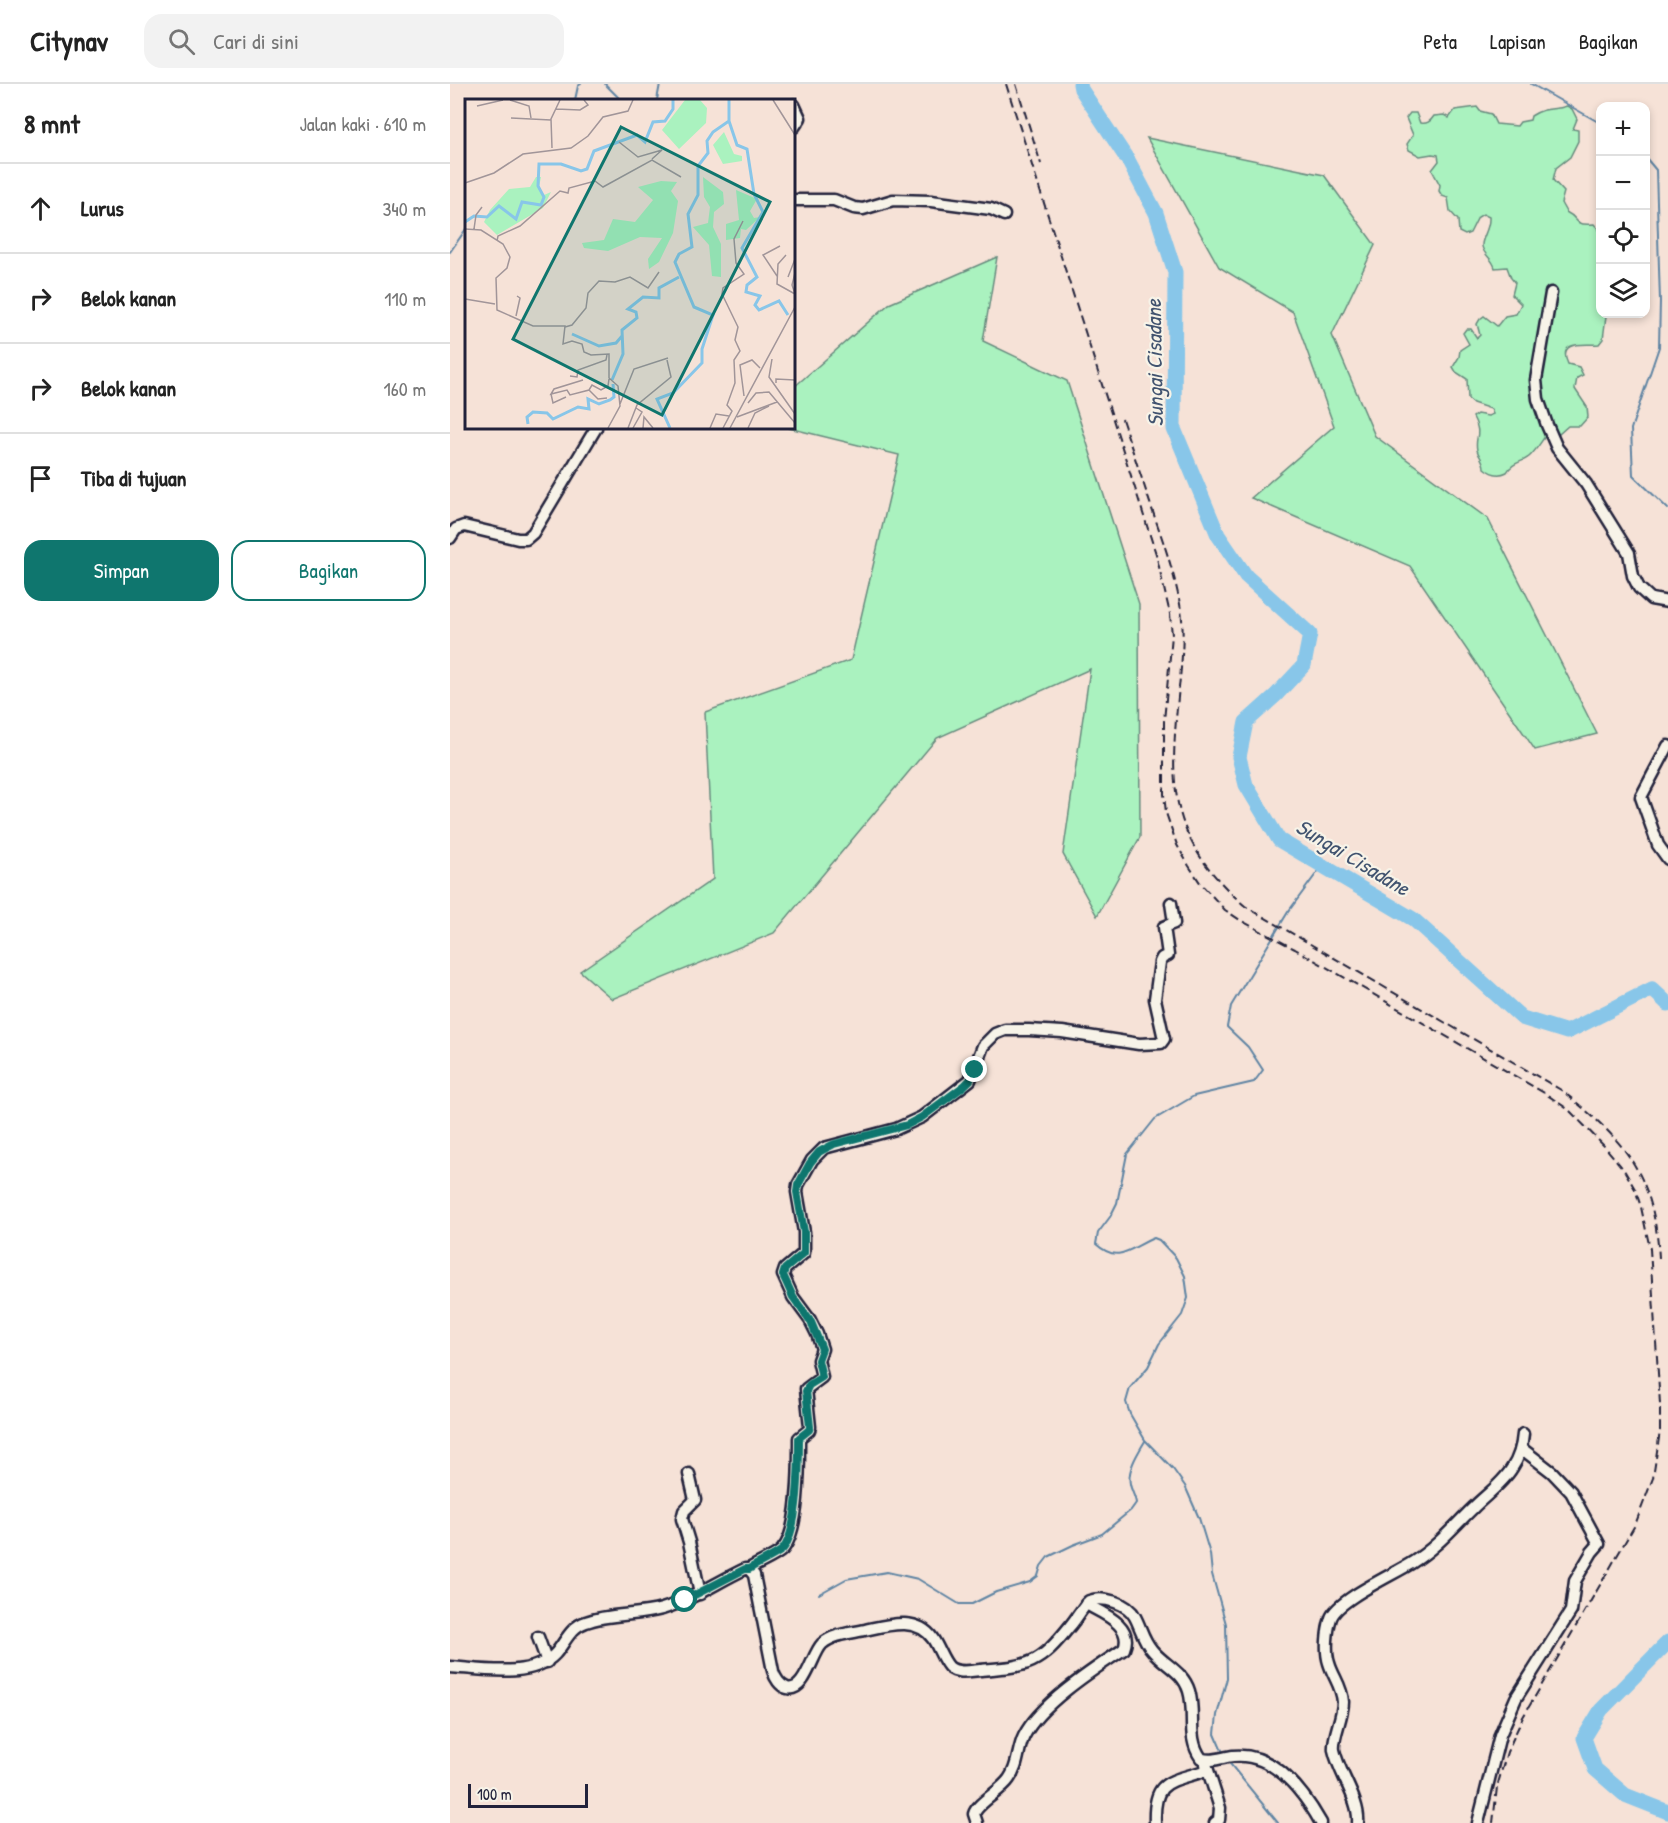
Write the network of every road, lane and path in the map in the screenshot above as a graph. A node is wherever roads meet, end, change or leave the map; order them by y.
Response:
1 (795, 107) edge
2 (795, 126) edge
3 (795, 200) edge
4 (1004, 215) dead end
5 (1551, 293) dead end
6 (595, 429) edge
7 (450, 538) edge
8 (1668, 602) edge
9 (1668, 746) edge
10 (1668, 859) edge
11 (1171, 903) dead end
12 (1523, 1434) dead end
13 (1521, 1448) junction
14 (689, 1474) dead end
15 (749, 1569) junction
16 (700, 1594) junction
17 (1086, 1604) junction
18 (538, 1637) dead end
19 (547, 1662) junction
20 (450, 1667) edge
21 (1206, 1765) junction
22 (977, 1823) edge
23 (1155, 1823) edge
24 (1215, 1823) edge
25 (1321, 1823) edge
26 (1358, 1823) edge
27 (1478, 1823) edge

1 - 2 street
3 - 4 street
5 - 8 street
6 - 7 street
9 - 10 street
11 - 15 street
12 - 13 street
13 - 26 street
13 - 27 street
14 - 16 street
15 - 16 street
15 - 17 street
16 - 19 street
17 - 21 street
17 - 22 street
18 - 19 street
19 - 20 street
21 - 23 street
21 - 24 street
21 - 25 street

